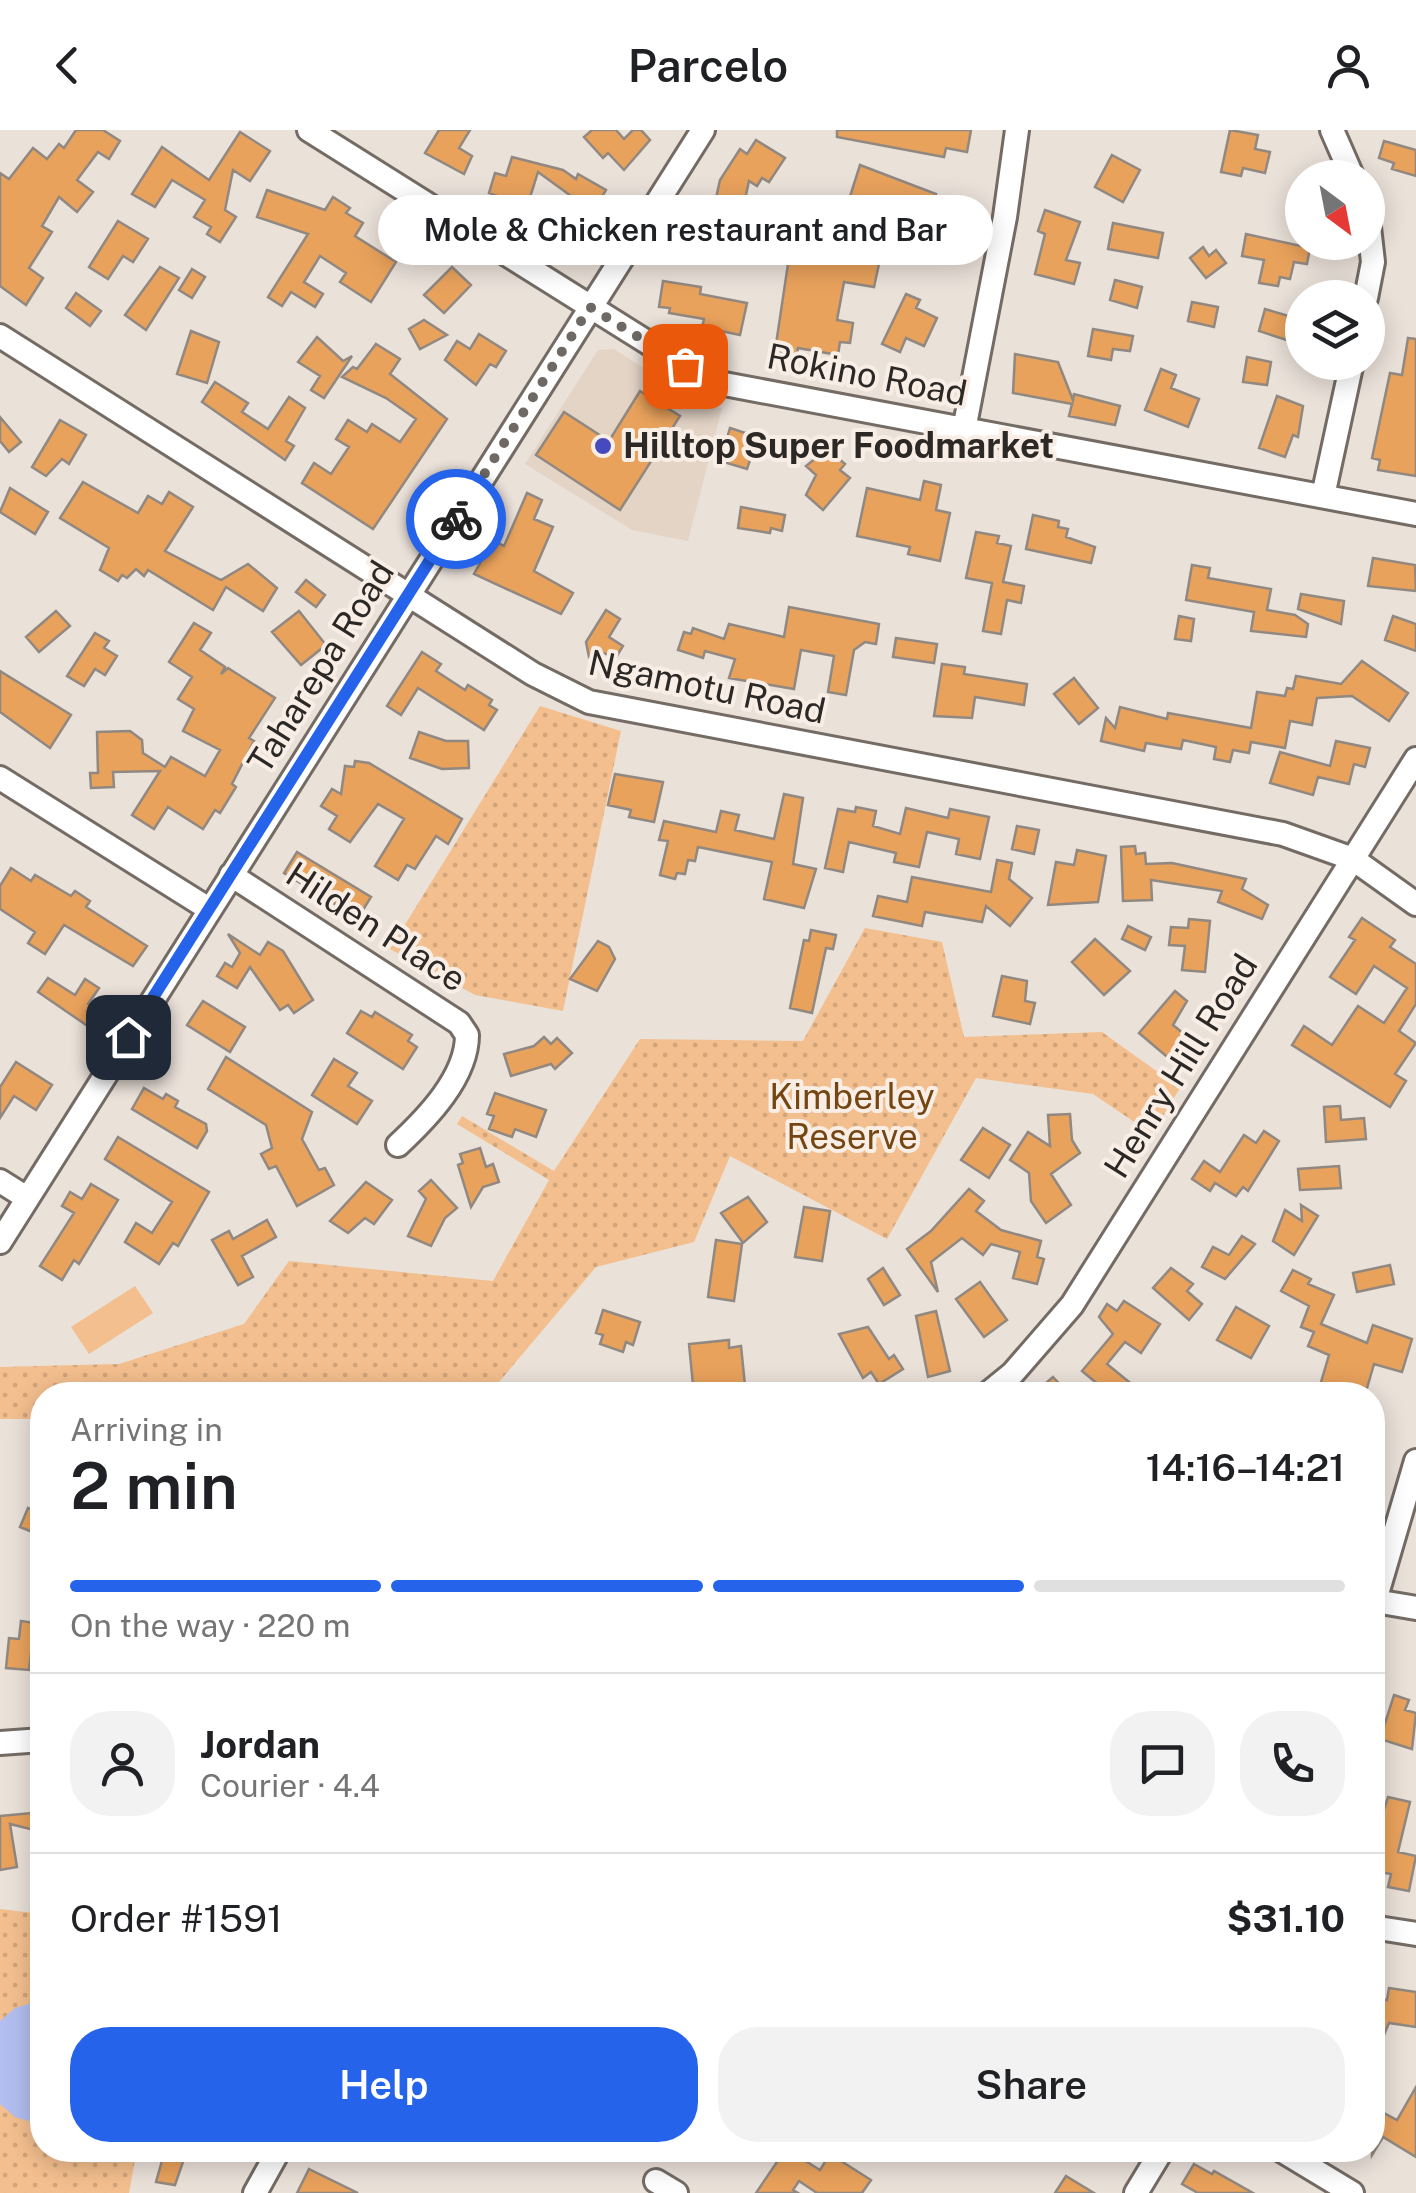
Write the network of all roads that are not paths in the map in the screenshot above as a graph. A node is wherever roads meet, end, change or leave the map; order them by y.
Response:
1 (310, 130) edge
2 (702, 130) edge
3 (1017, 130) edge
4 (1332, 130) edge
5 (1344, 160) edge
6 (590, 307) junction
7 (0, 336) edge
8 (1348, 380) edge
9 (964, 430) junction
10 (1323, 496) junction
11 (1416, 514) edge
12 (409, 594) junction
13 (1416, 760) edge
14 (0, 778) edge
15 (1353, 859) junction
16 (231, 876) junction
17 (1416, 904) edge
18 (210, 909) junction
19 (398, 1145) dead end
20 (0, 1181) edge
21 (27, 1198) junction
22 (0, 1242) edge
23 (1002, 1382) edge
24 (1416, 1462) edge
25 (1385, 1568) edge
26 (1385, 1607) edge
27 (1416, 1608) edge
28 (30, 1741) edge
29 (0, 1742) edge
30 (1385, 1929) edge
31 (1416, 1934) edge
32 (272, 2162) edge
33 (1155, 2162) edge
34 (1301, 2162) edge
35 (255, 2193) edge
36 (1136, 2193) edge
37 (1352, 2193) edge

1 - 6 street, Rokino Road
2 - 6 street, Taharepa Road
3 - 9 street
4 - 5 street
6 - 9 street, Rokino Road
6 - 12 street, Taharepa Road
7 - 12 street, Ngamotu Road
8 - 10 street
9 - 10 street, Rokino Road
10 - 11 street, Rokino Road
12 - 15 street, Ngamotu Road
12 - 16 street, Taharepa Road
13 - 15 street, Henry Hill Road
14 - 18 street
15 - 17 street, Ngamotu Road
15 - 23 street, Henry Hill Road
16 - 18 street, Taharepa Road
16 - 19 street, Hilden Place
18 - 21 street, Taharepa Road
20 - 21 street
21 - 22 street, Taharepa Road
24 - 25 street
26 - 27 street
28 - 29 street
30 - 31 street
32 - 35 street
33 - 36 street
34 - 37 street

